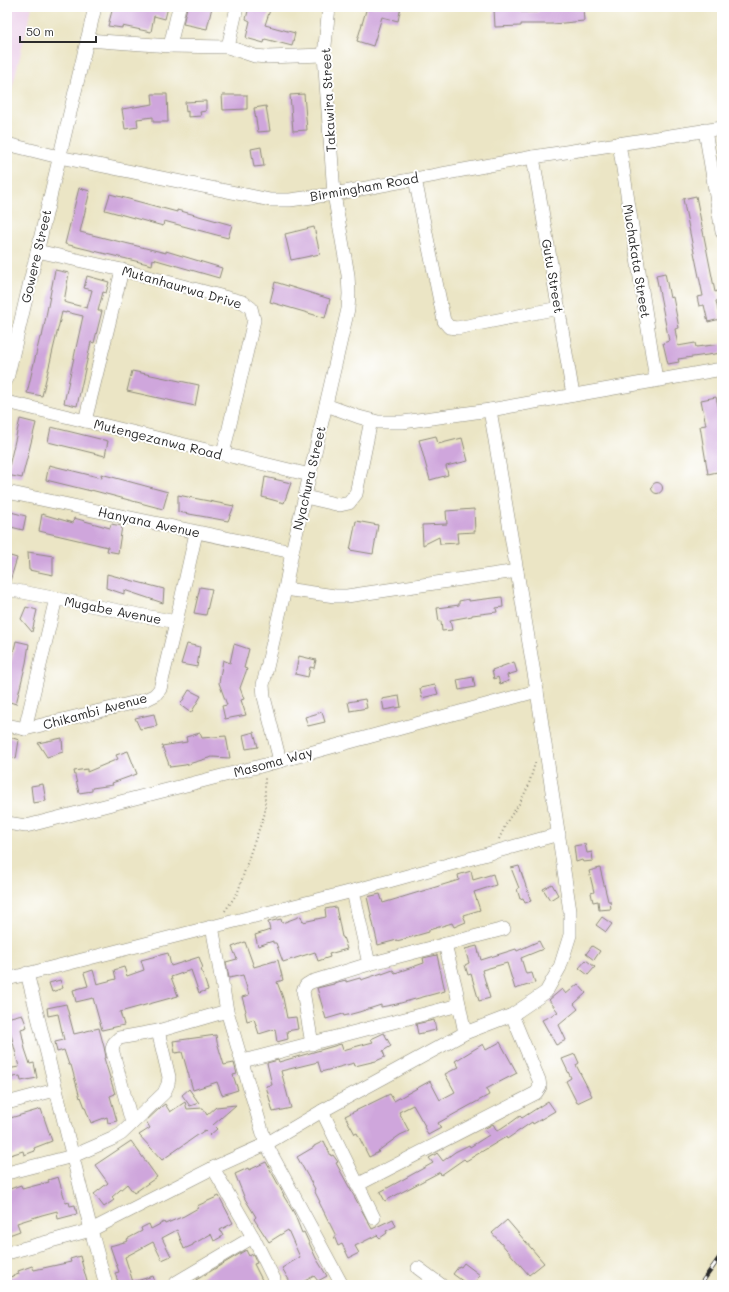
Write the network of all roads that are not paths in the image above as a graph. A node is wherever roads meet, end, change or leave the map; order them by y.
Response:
1 (95, 7) edge
2 (179, 7) edge
3 (237, 7) edge
4 (329, 7) edge
5 (86, 40) junction
6 (170, 46) junction
7 (228, 47) junction
8 (324, 55) junction
9 (722, 128) edge
10 (705, 130) junction
11 (619, 143) junction
12 (7, 144) edge
13 (59, 157) junction
14 (533, 157) junction
15 (415, 179) junction
16 (334, 194) junction
17 (722, 232) edge
18 (37, 250) junction
19 (122, 270) junction
20 (559, 308) junction
21 (722, 369) edge
22 (7, 378) edge
23 (656, 380) junction
24 (573, 395) junction
25 (7, 402) edge
26 (326, 404) junction
27 (490, 410) junction
28 (371, 420) junction
29 (85, 421) junction
30 (223, 454) junction
31 (310, 475) junction
32 (7, 492) edge
33 (305, 498) junction
34 (196, 533) junction
35 (292, 552) junction
36 (516, 571) junction
37 (7, 589) edge
38 (285, 589) junction
39 (56, 598) junction
40 (176, 622) junction
41 (537, 691) junction
42 (7, 725) edge
43 (25, 729) junction
44 (280, 761) junction
45 (7, 824) edge
46 (559, 834) junction
47 (353, 891) junction
48 (212, 926) junction
49 (504, 928) dead end
50 (445, 944) junction
51 (369, 964) junction
52 (27, 973) junction
53 (7, 979) edge
54 (459, 1005) junction
55 (228, 1011) junction
56 (512, 1015) junction
57 (158, 1030) junction
58 (465, 1033) junction
59 (312, 1044) junction
60 (243, 1061) junction
61 (55, 1090) junction
62 (7, 1103) edge
63 (322, 1111) junction
64 (132, 1123) junction
65 (266, 1144) junction
66 (73, 1156) junction
67 (213, 1168) junction
68 (7, 1173) edge
69 (357, 1185) junction
70 (374, 1218) dead end
71 (91, 1230) junction
72 (253, 1237) junction
73 (7, 1253) edge
74 (418, 1268) dead end
75 (106, 1285) edge
76 (174, 1285) edge
77 (274, 1285) edge
78 (342, 1285) edge
79 (441, 1285) edge

1 - 5 street, Gowere Street
2 - 6 street
3 - 7 street
4 - 8 street, Takawira Street
5 - 6 street
5 - 13 street, Gowere Street
6 - 7 street
7 - 8 street
8 - 16 street, Takawira Street
9 - 10 street, Birmingham Road
10 - 11 street, Birmingham Road
10 - 17 street
11 - 14 street, Birmingham Road
11 - 23 street, Muchakata Street
12 - 13 street, Birmingham Road
13 - 16 street, Birmingham Road
13 - 18 street, Gowere Street
14 - 15 street, Birmingham Road
14 - 20 street, Gutu Street
15 - 16 street, Birmingham Road
15 - 20 street
16 - 26 street, Nyachura Street
18 - 19 street, Mutanhaurwa Drive
18 - 22 street, Gowere Street
19 - 29 street
19 - 30 street, Mutanhaurwa Drive
20 - 24 street, Gutu Street
21 - 23 street
23 - 24 street
24 - 27 street
25 - 29 street, Mutengezanwa Road
26 - 28 street
26 - 31 street, Nyachura Street
27 - 28 street
27 - 36 street
28 - 33 street
29 - 30 street, Mutengezanwa Road
30 - 31 street, Mutengezanwa Road
31 - 33 street, Nyachura Street
32 - 34 street, Hanyana Avenue
33 - 35 street, Nyachura Street
34 - 35 street, Hanyana Avenue
34 - 40 street, Mugabe Avenue
35 - 38 street, Nyachura Street
36 - 38 street
36 - 41 street
37 - 39 street, Mugabe Avenue
38 - 44 street, Nyachura Street
39 - 40 street, Mugabe Avenue
39 - 43 street
40 - 43 street, Chikambi Avenue
41 - 44 street, Masoma Way
41 - 46 street
42 - 43 street, Chikambi Avenue
44 - 45 street, Masoma Way
46 - 47 street
46 - 56 street
47 - 48 street
47 - 51 street
48 - 52 street
48 - 55 street
49 - 50 street
50 - 51 street
50 - 54 street
51 - 59 street
52 - 53 street
52 - 61 street
54 - 58 street
54 - 59 street
55 - 57 street
55 - 60 street
56 - 58 street
56 - 69 street
57 - 64 street
57 - 64 street
58 - 63 street
59 - 60 street
60 - 65 street
61 - 62 street
61 - 66 street
63 - 65 street
63 - 69 street
64 - 66 street
65 - 67 street
65 - 78 street
66 - 68 street
66 - 71 street
67 - 71 street
67 - 72 street
69 - 70 street
71 - 73 street
71 - 75 street
72 - 76 street
72 - 77 street
74 - 79 street

